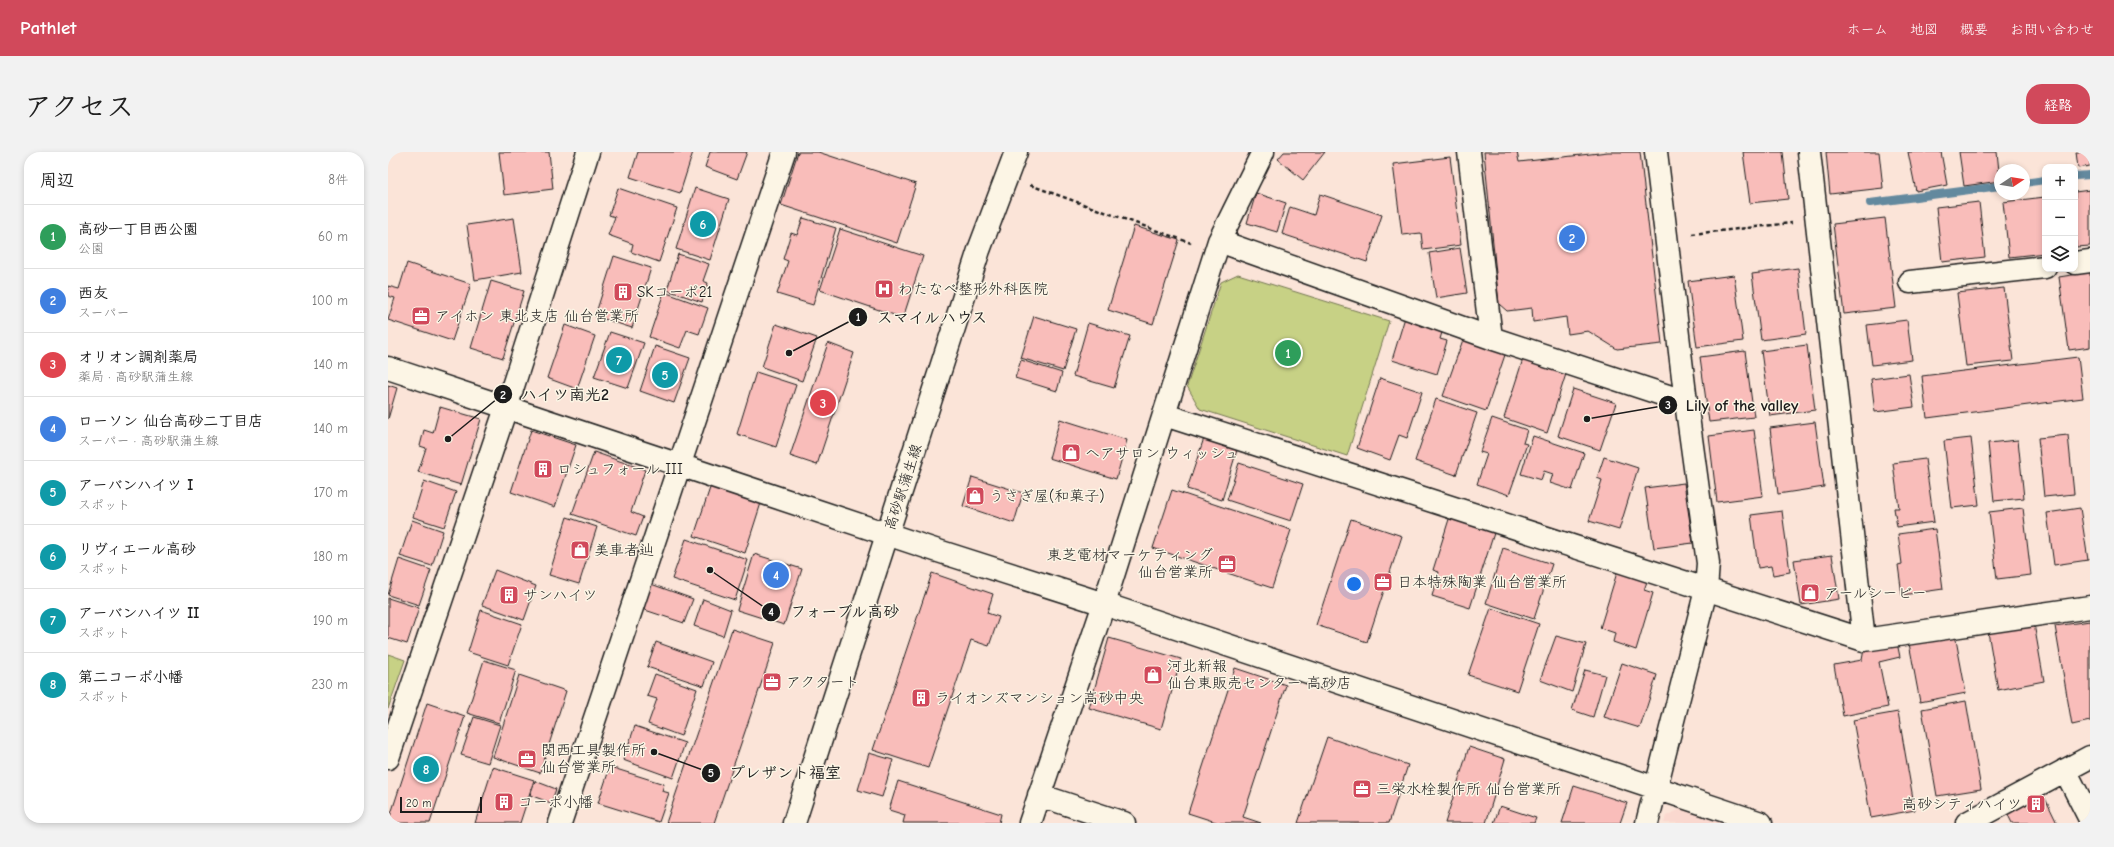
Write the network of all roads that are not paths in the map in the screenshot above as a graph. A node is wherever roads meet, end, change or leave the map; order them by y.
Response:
1 (588, 152) edge
2 (784, 152) edge
3 (1016, 152) edge
4 (1263, 152) edge
5 (1468, 152) edge
6 (1656, 152) edge
7 (1809, 152) edge
8 (1218, 246) junction
9 (2090, 261) edge
10 (2078, 263) edge
11 (2042, 266) edge
12 (1910, 282) dead end
13 (1491, 338) junction
14 (388, 368) edge
15 (1686, 402) junction
16 (506, 408) junction
17 (1165, 415) junction
18 (678, 466) junction
19 (888, 534) junction
20 (1706, 590) junction
21 (1104, 604) junction
22 (2090, 608) edge
23 (1864, 640) junction
24 (2090, 757) edge
25 (388, 758) edge
26 (2066, 770) junction
27 (1657, 788) junction
28 (1039, 795) junction
29 (2090, 818) edge
30 (560, 823) edge
31 (794, 823) edge
32 (1030, 823) edge
33 (1124, 823) edge
34 (1647, 823) edge
35 (1761, 823) edge
36 (1967, 823) edge

1 - 16 street
2 - 18 street
3 - 19 street, 高砂駅蒲生線
4 - 8 street
5 - 13 street
6 - 15 street
7 - 23 street
8 - 13 street
8 - 17 street
9 - 10 street
11 - 12 street
13 - 15 street
14 - 16 street
15 - 20 street
16 - 18 street
16 - 25 street
17 - 20 street
17 - 21 street
18 - 19 street
18 - 30 street
19 - 21 street
19 - 31 street, 高砂駅蒲生線
20 - 23 street
20 - 27 street
21 - 27 street
21 - 28 street
22 - 23 street
24 - 26 street
26 - 29 street
26 - 36 street
27 - 34 street
27 - 35 street
28 - 32 street
28 - 33 street

